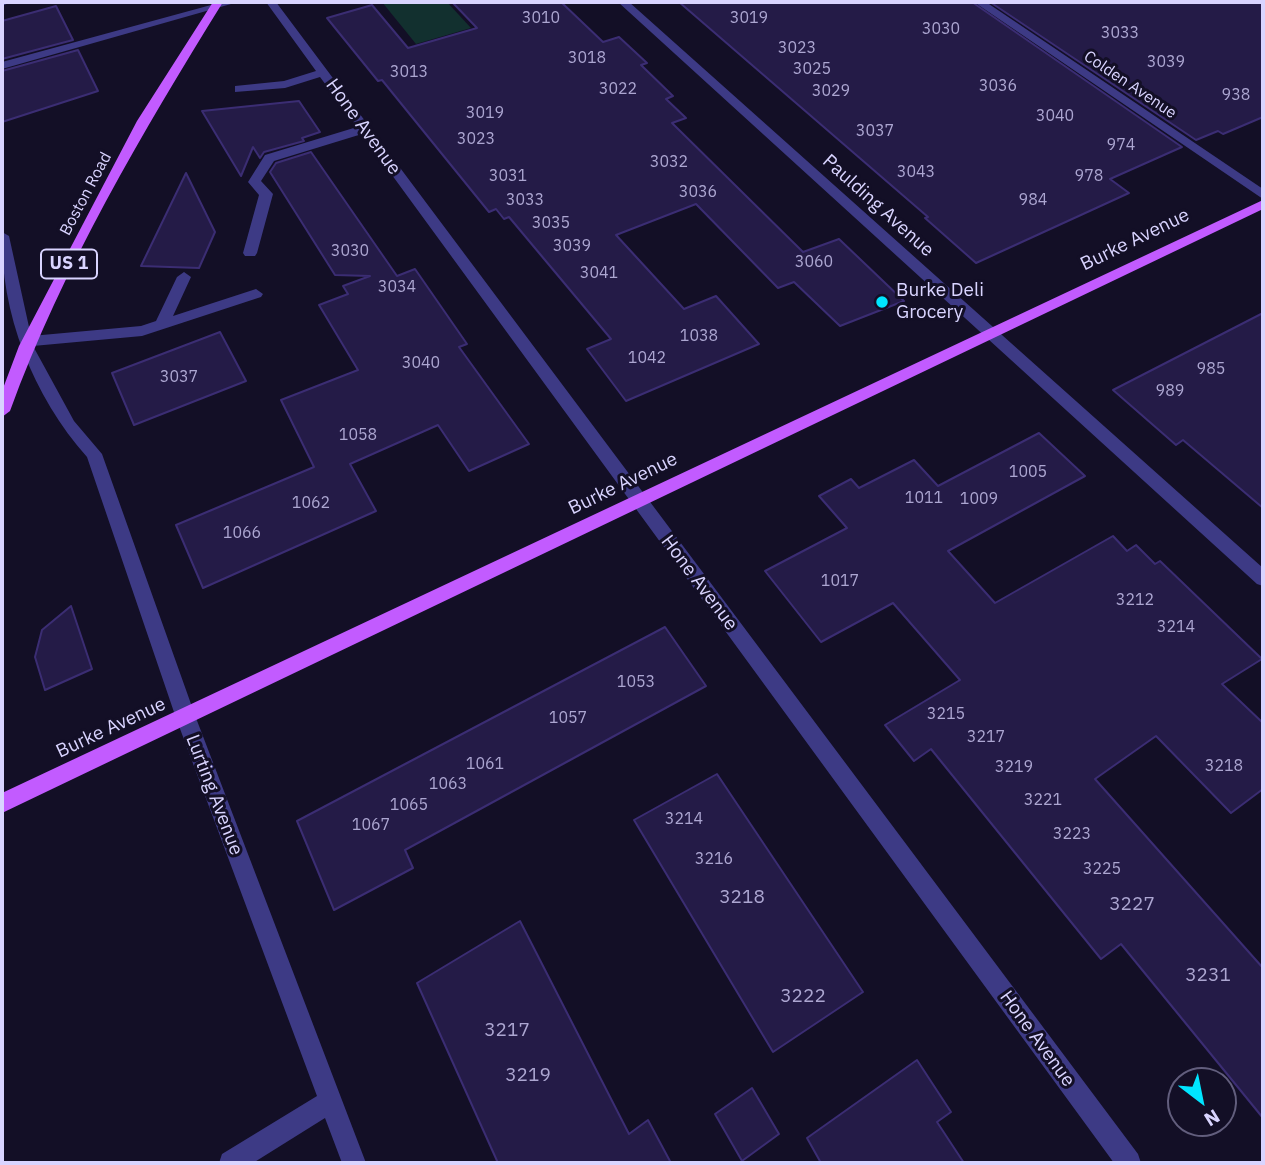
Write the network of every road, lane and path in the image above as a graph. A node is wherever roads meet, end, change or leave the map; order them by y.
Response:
1 (233, 2) edge
2 (271, 2) edge
3 (623, 2) edge
4 (979, 2) edge
5 (216, 4) edge
6 (2, 66) edge
7 (323, 72) junction
8 (239, 89) dead end
9 (365, 129) junction
10 (1263, 195) edge
11 (1263, 204) edge
12 (2, 236) edge
13 (250, 253) dead end
14 (184, 277) dead end
15 (256, 294) dead end
16 (161, 325) junction
17 (992, 334) junction
18 (27, 344) junction
19 (2, 411) edge
20 (639, 502) junction
21 (1263, 579) edge
22 (186, 718) junction
23 (2, 803) edge
24 (331, 1101) junction
25 (232, 1163) edge
26 (354, 1163) edge
27 (1129, 1163) edge

1 - 5 street
2 - 7 street, Hone Avenue
3 - 17 street, Paulding Avenue
4 - 10 street, Colden Avenue
5 - 6 street
5 - 18 main road, Boston Road / US 1
7 - 8 street
7 - 9 street, Hone Avenue
9 - 13 street
9 - 20 street, Hone Avenue
11 - 17 main road, Burke Avenue
12 - 18 street, Lurting Avenue
14 - 16 street
15 - 16 street
16 - 18 street
17 - 20 main road, Burke Avenue
17 - 21 street, Paulding Avenue
18 - 19 main road, Boston Road / US 1
18 - 22 street, Lurting Avenue
20 - 22 main road, Burke Avenue
20 - 27 street, Hone Avenue
22 - 23 main road, Burke Avenue
22 - 24 street, Lurting Avenue
24 - 25 street
24 - 26 street, Lurting Avenue

